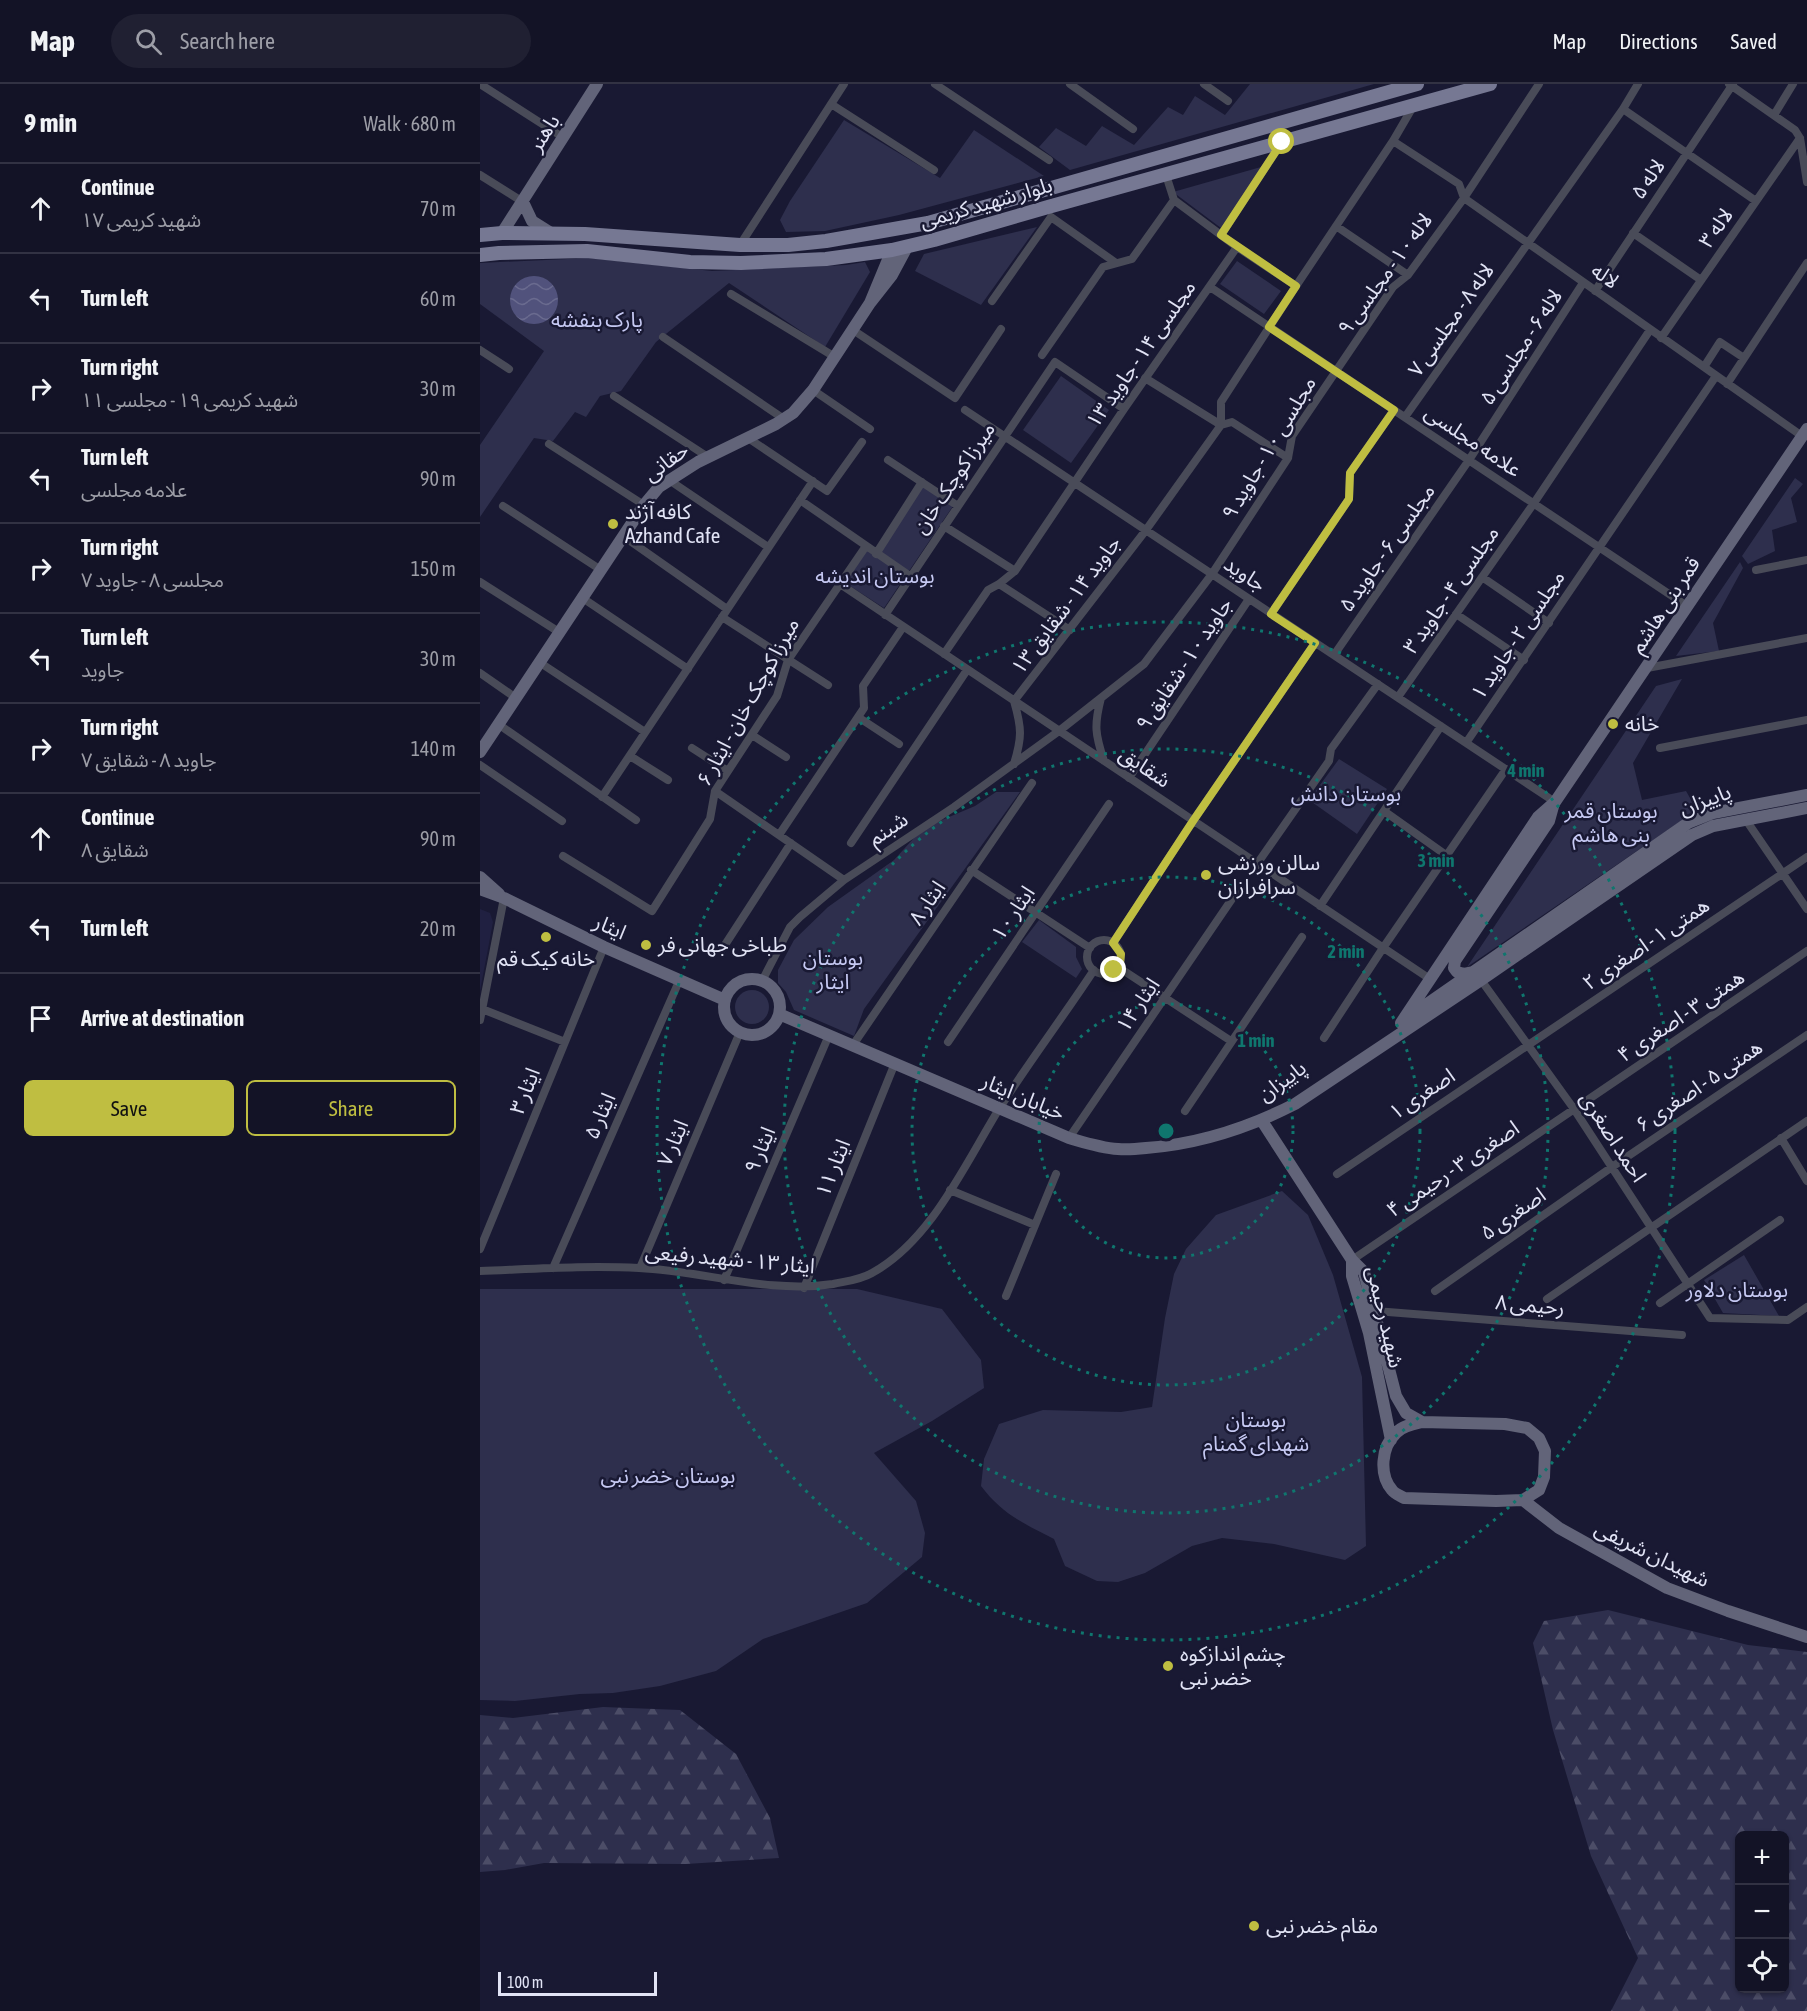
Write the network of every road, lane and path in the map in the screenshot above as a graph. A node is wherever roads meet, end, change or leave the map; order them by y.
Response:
1 (480, 84) edge
2 (597, 84) edge
3 (844, 84) edge
4 (935, 84) edge
5 (1070, 84) edge
6 (1204, 84) edge
7 (1417, 84) edge
8 (1490, 84) edge
9 (1539, 84) edge
10 (1638, 84) edge
11 (1793, 84) edge
12 (1731, 85) edge
13 (1228, 101) dead end
14 (831, 104) junction
15 (1414, 104) junction
16 (1623, 109) junction
17 (1774, 115) junction
18 (1133, 129) dead end
19 (564, 138) junction
20 (1800, 138) junction
21 (1393, 141) junction
22 (1282, 142) junction
23 (1687, 153) junction
24 (1049, 159) dead end
25 (934, 170) dead end
26 (480, 175) edge
27 (1166, 175) junction
28 (1807, 182) edge
29 (1464, 198) junction
30 (1174, 200) junction
31 (1756, 201) junction
32 (523, 202) junction
33 (1049, 212) junction
34 (1336, 226) junction
35 (906, 227) junction
36 (891, 230) junction
37 (551, 233) junction
38 (1633, 233) junction
39 (502, 234) junction
40 (480, 235) edge
41 (1221, 235) junction
42 (1527, 244) junction
43 (740, 245) junction
44 (907, 247) junction
45 (1236, 247) junction
46 (892, 250) junction
47 (480, 255) edge
48 (1116, 263) junction
49 (1807, 264) edge
50 (1408, 275) junction
51 (1701, 280) junction
52 (1583, 283) junction
53 (1209, 286) junction
54 (1296, 286) junction
55 (1594, 291) junction
56 (731, 294) dead end
57 (992, 301) dead end
58 (870, 303) junction
59 (1269, 327) junction
60 (1001, 329) dead end
61 (853, 330) junction
62 (1650, 330) junction
63 (663, 337) dead end
64 (1661, 338) junction
65 (480, 350) edge
66 (1042, 355) dead end
67 (835, 357) junction
68 (1744, 358) junction
69 (1704, 367) junction
70 (509, 369) dead end
71 (1337, 372) junction
72 (1716, 376) junction
73 (1145, 378) junction
74 (1727, 384) junction
75 (813, 390) junction
76 (614, 396) dead end
77 (1124, 409) junction
78 (965, 410) dead end
79 (1394, 410) junction
80 (1405, 417) junction
81 (784, 419) junction
82 (1221, 425) junction
83 (870, 429) dead end
84 (1805, 433) edge
85 (1004, 436) junction
86 (748, 438) junction
87 (862, 442) dead end
88 (549, 444) dead end
89 (708, 457) junction
90 (1288, 458) junction
91 (888, 460) dead end
92 (1469, 460) junction
93 (669, 480) junction
94 (813, 481) junction
95 (922, 483) junction
96 (1075, 483) junction
97 (800, 500) junction
98 (1534, 503) junction
99 (644, 505) junction
100 (503, 506) dead end
101 (958, 506) junction
102 (944, 526) junction
103 (1146, 530) junction
104 (623, 536) junction
105 (866, 546) junction
106 (768, 548) junction
107 (1600, 548) junction
108 (876, 554) junction
109 (1807, 560) edge
110 (601, 570) junction
111 (1015, 570) junction
112 (1756, 570) dead end
113 (1212, 574) junction
114 (910, 576) junction
115 (1482, 577) junction
116 (480, 582) edge
117 (840, 584) junction
118 (999, 584) junction
119 (581, 597) junction
120 (1250, 599) junction
121 (1687, 606) junction
122 (728, 609) junction
123 (1271, 614) junction
124 (1456, 614) junction
125 (885, 615) junction
126 (722, 618) junction
127 (1549, 623) junction
128 (903, 627) junction
129 (1070, 630) junction
130 (559, 632) junction
131 (1807, 638) edge
132 (1315, 643) junction
133 (944, 654) junction
134 (1334, 655) junction
135 (788, 660) junction
136 (1524, 660) junction
137 (539, 662) junction
138 (1647, 668) junction
139 (688, 669) junction
140 (967, 670) junction
141 (480, 674) edge
142 (1378, 684) junction
143 (828, 685) dead end
144 (516, 698) junction
145 (1101, 698) junction
146 (1398, 698) junction
147 (1014, 701) junction
148 (858, 717) junction
149 (1807, 720) edge
150 (498, 724) junction
151 (1441, 726) junction
152 (1059, 731) junction
153 (645, 732) junction
154 (752, 735) junction
155 (1466, 743) junction
156 (899, 744) dead end
157 (692, 748) dead end
158 (1660, 748) dead end
159 (480, 752) edge
160 (630, 756) junction
161 (786, 757) dead end
162 (1104, 761) junction
163 (1014, 764) junction
164 (480, 765) edge
165 (1506, 769) junction
166 (728, 771) junction
167 (1129, 778) junction
168 (668, 780) dead end
169 (1032, 783) dead end
170 (716, 791) junction
171 (1807, 795) edge
172 (602, 797) junction
173 (1555, 802) junction
174 (1109, 804) dead end
175 (1745, 806) junction
176 (1807, 808) edge
177 (1384, 811) junction
178 (636, 820) dead end
179 (1746, 820) junction
180 (562, 821) dead end
181 (1193, 821) junction
182 (779, 835) junction
183 (791, 843) junction
184 (850, 843) dead end
185 (1446, 855) junction
186 (564, 856) dead end
187 (1807, 857) edge
188 (1257, 864) junction
189 (971, 870) junction
190 (1783, 874) junction
191 (480, 877) edge
192 (844, 880) junction
193 (480, 889) edge
194 (1236, 893) dead end
195 (504, 898) junction
196 (1320, 906) junction
197 (1807, 909) edge
198 (1035, 912) junction
199 (1302, 937) dead end
200 (1113, 943) junction
201 (604, 946) junction
202 (1090, 948) junction
203 (1383, 948) junction
204 (720, 951) dead end
205 (1807, 951) edge
206 (1118, 967) junction
207 (1094, 970) junction
208 (1478, 976) junction
209 (680, 979) junction
210 (1430, 980) junction
211 (762, 981) junction
212 (1166, 997) junction
213 (725, 1000) junction
214 (482, 1009) junction
215 (779, 1014) junction
216 (480, 1020) edge
217 (1401, 1023) junction
218 (740, 1032) junction
219 (828, 1035) junction
220 (1807, 1035) edge
221 (1324, 1038) dead end
222 (1231, 1041) junction
223 (565, 1042) junction
224 (948, 1042) dead end
225 (1528, 1044) junction
226 (853, 1045) junction
227 (895, 1063) junction
228 (1000, 1108) junction
229 (1574, 1109) junction
230 (1185, 1111) dead end
231 (1262, 1121) junction
232 (1807, 1121) edge
233 (1069, 1138) junction
234 (1781, 1138) junction
235 (1612, 1167) junction
236 (1056, 1174) dead end
237 (1337, 1174) dead end
238 (1807, 1181) edge
239 (950, 1190) junction
240 (1780, 1220) dead end
241 (1035, 1225) junction
242 (1651, 1227) junction
243 (480, 1249) edge
244 (1352, 1260) junction
245 (553, 1268) junction
246 (640, 1268) junction
247 (480, 1271) edge
248 (724, 1280) junction
249 (1687, 1284) junction
250 (804, 1288) junction
251 (1435, 1292) dead end
252 (1006, 1296) dead end
253 (1547, 1299) dead end
254 (1660, 1303) dead end
255 (1807, 1307) edge
256 (1375, 1311) junction
257 (1682, 1335) dead end
258 (1422, 1422) junction
259 (1391, 1440) junction
260 (1523, 1500) junction
261 (1807, 1637) edge

1 - 19 street
2 - 19 main road, باهنر
3 - 14 street
4 - 24 street
5 - 18 street
6 - 13 street
7 - 35 main road, بلوار شهید کریمی
8 - 15 main road, بلوار شهید کریمی
9 - 29 street, لاله ۱۰ - مجلسی ۹
10 - 16 street, لاله ۸ - مجلسی ۷
11 - 17 street
12 - 17 street
12 - 23 street, لاله ۵
14 - 25 street
14 - 43 street
15 - 21 street
15 - 22 main road, بلوار شهید کریمی
16 - 23 street
16 - 42 street, لاله ۸ - مجلسی ۷
17 - 20 street
19 - 32 main road, باهنر
20 - 28 street
20 - 31 street, لاله ۳
21 - 29 street, لاله
21 - 34 street
22 - 27 main road, بلوار شهید کریمی
22 - 41 street
23 - 31 street
23 - 38 street, لاله ۵
26 - 32 street
27 - 30 street
27 - 33 main road, بلوار شهید کریمی
29 - 42 street, لاله
29 - 50 street, لاله ۱۰ - مجلسی ۹
30 - 41 street
30 - 48 street
31 - 51 street, لاله ۳
32 - 37 main road
32 - 39 main road, باهنر
33 - 44 main road, بلوار شهید کریمی
33 - 48 street
33 - 57 street
34 - 50 street
34 - 54 street
35 - 36 main road, بلوار شهید کریمی
35 - 44 main road
36 - 43 main road, بلوار شهید کریمی
36 - 46 main road
37 - 39 main road, بلوار شهید کریمی
37 - 43 main road, بلوار شهید کریمی
38 - 51 street
38 - 55 street, لاله ۵
39 - 40 main road, بلوار شهید کریمی
41 - 45 street
42 - 52 street, لاله
42 - 80 street, لاله ۸ - مجلسی ۷
44 - 46 main road, بلوار شهید کریمی
44 - 58 main road
45 - 53 street, مجلسی ۱۴ - جاوید ۱۳
45 - 54 street
46 - 47 main road, بلوار شهید کریمی
46 - 58 main road
48 - 66 street
49 - 68 street
50 - 71 street, لاله ۱۰ - مجلسی ۹
51 - 64 street, لاله ۳
52 - 55 street, لاله
52 - 92 street, لاله ۶ - مجلسی ۵
53 - 59 street, علامه مجلسی
53 - 73 street, مجلسی ۱۴ - جاوید ۱۳
54 - 59 street
55 - 62 street, لاله
56 - 67 street
58 - 61 main road, حقانی
59 - 71 street, علامه مجلسی
59 - 82 street
60 - 61 street
61 - 67 main road, حقانی
62 - 64 street, لاله
62 - 98 street, مجلسی ۴ - جاوید ۳
63 - 81 street
64 - 69 street, لاله
65 - 70 street
67 - 75 main road, حقانی
68 - 69 street
68 - 74 street
69 - 72 street, لاله
71 - 79 street, علامه مجلسی
71 - 90 street, مجلسی ۱۰ - جاوید ۹
72 - 74 street, لاله
72 - 107 street, مجلسی ۲ - جاوید ۱
73 - 77 street, مجلسی ۱۴ - جاوید ۱۳
73 - 82 street
74 - 84 street, لاله
75 - 81 main road, حقانی
75 - 83 street
76 - 89 street
77 - 85 street, میرزا کوچک خان
77 - 96 street, مجلسی ۱۴ - جاوید ۱۳
78 - 85 street, جاوید
79 - 80 street, علامه مجلسی
79 - 123 street
80 - 92 street, علامه مجلسی
81 - 86 main road, حقانی
82 - 90 street
82 - 103 street, جاوید ۱۴ - شقایق ۱۳
84 - 121 main road, قمر بنی هاشم
85 - 96 street, جاوید
85 - 101 street, میرزا کوچک خان
86 - 89 main road, حقانی
86 - 94 street
87 - 94 street
88 - 99 street
89 - 93 main road, حقانی
90 - 113 street, مجلسی ۱۰ - جاوید ۹
91 - 95 street
92 - 98 street, علامه مجلسی
92 - 134 street, مجلسی ۶ - جاوید ۵
93 - 99 main road, حقانی
93 - 106 street
94 - 97 street
95 - 101 street
95 - 108 street
96 - 103 street, جاوید
96 - 111 street, مجلسی ۱۴ - جاوید ۱۳
97 - 105 street
97 - 106 street
98 - 107 street, علامه مجلسی
98 - 115 street, مجلسی ۴ - جاوید ۳
99 - 104 main road, حقانی
100 - 110 street
101 - 102 street, میرزا کوچک خان
102 - 111 street
102 - 114 street, میرزا کوچک خان
103 - 113 street, جاوید
103 - 129 street, جاوید ۱۴ - شقایق ۱۳
104 - 110 main road, حقانی
104 - 122 street
105 - 108 street
105 - 117 street, میرزا کوچک خان - ایثار ۶
106 - 122 street
107 - 121 street, علامه مجلسی
107 - 127 street, مجلسی ۲ - جاوید ۱
108 - 114 street
109 - 112 street
110 - 119 main road, حقانی
111 - 118 street, مجلسی ۱۴ - جاوید ۱۳
113 - 120 street, جاوید
113 - 145 street, مجلسی ۱۰ - جاوید ۹
114 - 125 street, میرزا کوچک خان
115 - 124 street, مجلسی ۴ - جاوید ۳
115 - 127 street
116 - 130 street
117 - 125 street, شقایق
117 - 135 street, میرزا کوچک خان - ایثار ۶
118 - 129 street
118 - 133 street, مجلسی ۱۴ - جاوید ۱۳
119 - 130 main road, حقانی
119 - 139 street
120 - 123 street, جاوید
120 - 167 street, جاوید ۱۰ - شقایق ۹
121 - 138 main road, قمر بنی هاشم
122 - 126 street
123 - 132 street, جاوید
124 - 136 street
124 - 146 street, مجلسی ۴ - جاوید ۳
125 - 128 street, شقایق
126 - 135 street
126 - 139 street
127 - 136 street, مجلسی ۲ - جاوید ۱
128 - 133 street, شقایق
128 - 148 street
129 - 147 street, جاوید ۱۴ - شقایق ۱۳
130 - 137 main road, حقانی
131 - 138 street
132 - 134 street, جاوید
132 - 181 street
133 - 140 street, شقایق
134 - 142 street, جاوید
135 - 143 street
135 - 154 street, میرزا کوچک خان - ایثار ۶
136 - 155 street, مجلسی ۲ - جاوید ۱
137 - 144 main road, حقانی
137 - 153 street
138 - 173 main road, قمر بنی هاشم
139 - 153 street
140 - 147 street, شقایق
140 - 184 street
141 - 144 street
142 - 146 street, جاوید
142 - 188 street
144 - 150 main road, حقانی
145 - 152 street, شبنم
145 - 162 street
146 - 151 street, جاوید
147 - 152 street, شقایق
147 - 163 street
148 - 156 street
148 - 182 street
149 - 158 street
150 - 159 main road, حقانی
150 - 172 street
151 - 155 street, جاوید
151 - 177 street
152 - 162 street, شقایق
152 - 163 street, شبنم
153 - 160 street
154 - 161 street
154 - 166 street, میرزا کوچک خان - ایثار ۶
155 - 165 street, جاوید
157 - 166 street
160 - 168 street
160 - 172 street
162 - 167 street, شقایق
163 - 192 street, شبنم
164 - 180 street
165 - 173 street, جاوید
165 - 185 street
166 - 170 street, میرزا کوچک خان - ایثار ۶
167 - 181 street, شقایق
169 - 189 street, ایثار ۸
170 - 182 street
170 - 186 street, میرزا کوچک خان - ایثار ۶
171 - 175 main road, پاییزان
172 - 178 street
173 - 208 main road, قمر بنی هاشم
173 - 210 main road, قمر بنی هاشم
174 - 198 street, ایثار ۱۰
175 - 179 main road
175 - 208 main road, پاییزان
176 - 179 main road, پاییزان
177 - 185 street
177 - 196 street
179 - 190 street
179 - 208 main road, پاییزان
181 - 188 street, شقایق
181 - 200 street
182 - 183 street
183 - 192 street
183 - 204 street
185 - 203 street
187 - 190 street, همتی ۱ - اصغری ۲
188 - 196 street, شقایق
189 - 198 street
189 - 226 street, ایثار ۸
190 - 197 street
190 - 225 street, همتی ۱ - اصغری ۲
191 - 195 main road
192 - 211 street, شبنم
193 - 195 main road, ایثار
194 - 212 street, ایثار ۱۴
195 - 201 main road, ایثار
195 - 214 street
196 - 203 street, شقایق
198 - 202 street
198 - 224 street, ایثار ۱۰
199 - 222 street
200 - 202 street
200 - 206 street
201 - 209 main road, ایثار
201 - 223 street, ایثار ۳
202 - 207 street
203 - 210 street, شقایق
203 - 221 street
205 - 229 street, همتی ۳ - اصغری ۴
206 - 207 street
206 - 212 street
207 - 228 street, ایثار ۱۳ - شهید رفیعی
208 - 217 main road, پاییزان
208 - 225 street, احمد اصغری
208 - 231 main road, پاییزان
209 - 213 main road, ایثار
209 - 245 street, ایثار ۵
210 - 217 main road, قمر بنی هاشم
211 - 213 main road
211 - 215 main road
212 - 222 street
212 - 233 street, ایثار ۱۴
213 - 218 main road
214 - 216 street
214 - 223 street
215 - 218 main road
215 - 219 main road, خیابان ایثار
217 - 231 main road, پاییزان
218 - 246 street, ایثار ۷
219 - 226 main road, خیابان ایثار
219 - 248 street, ایثار ۹
220 - 235 street, همتی ۵ - اصغری ۶
222 - 230 street
223 - 243 street, ایثار ۳
225 - 229 street, احمد اصغری
225 - 237 street, اصغری ۱
226 - 227 main road, خیابان ایثار
227 - 228 main road, خیابان ایثار
227 - 250 street, ایثار ۱۱
228 - 233 main road, خیابان ایثار
228 - 239 street, ایثار ۱۳ - شهید رفیعی
229 - 235 street, احمد اصغری
229 - 244 street, اصغری ۳ - رحیمی ۴
231 - 233 main road, خیابان ایثار
231 - 244 main road, شهید رحیمی
232 - 234 street
234 - 238 street
234 - 242 street
235 - 242 street, احمد اصغری
235 - 251 street, اصغری ۵
236 - 241 street
239 - 241 street
239 - 250 street, ایثار ۱۳ - شهید رفیعی
240 - 249 street
241 - 252 street
242 - 249 street, احمد اصغری
242 - 253 street
244 - 256 main road
244 - 259 main road, شهید رحیمی
245 - 246 street, ایثار ۱۳ - شهید رفیعی
245 - 247 street, ایثار ۱۳ - شهید رفیعی
246 - 248 street, ایثار ۱۳ - شهید رفیعی
248 - 250 street, ایثار ۱۳ - شهید رفیعی
249 - 254 street
249 - 255 street, احمد اصغری
256 - 257 street, رحیمی ۸
256 - 258 main road
258 - 259 main road
258 - 260 main road
259 - 260 main road
260 - 261 main road, شهیدان شریفی

